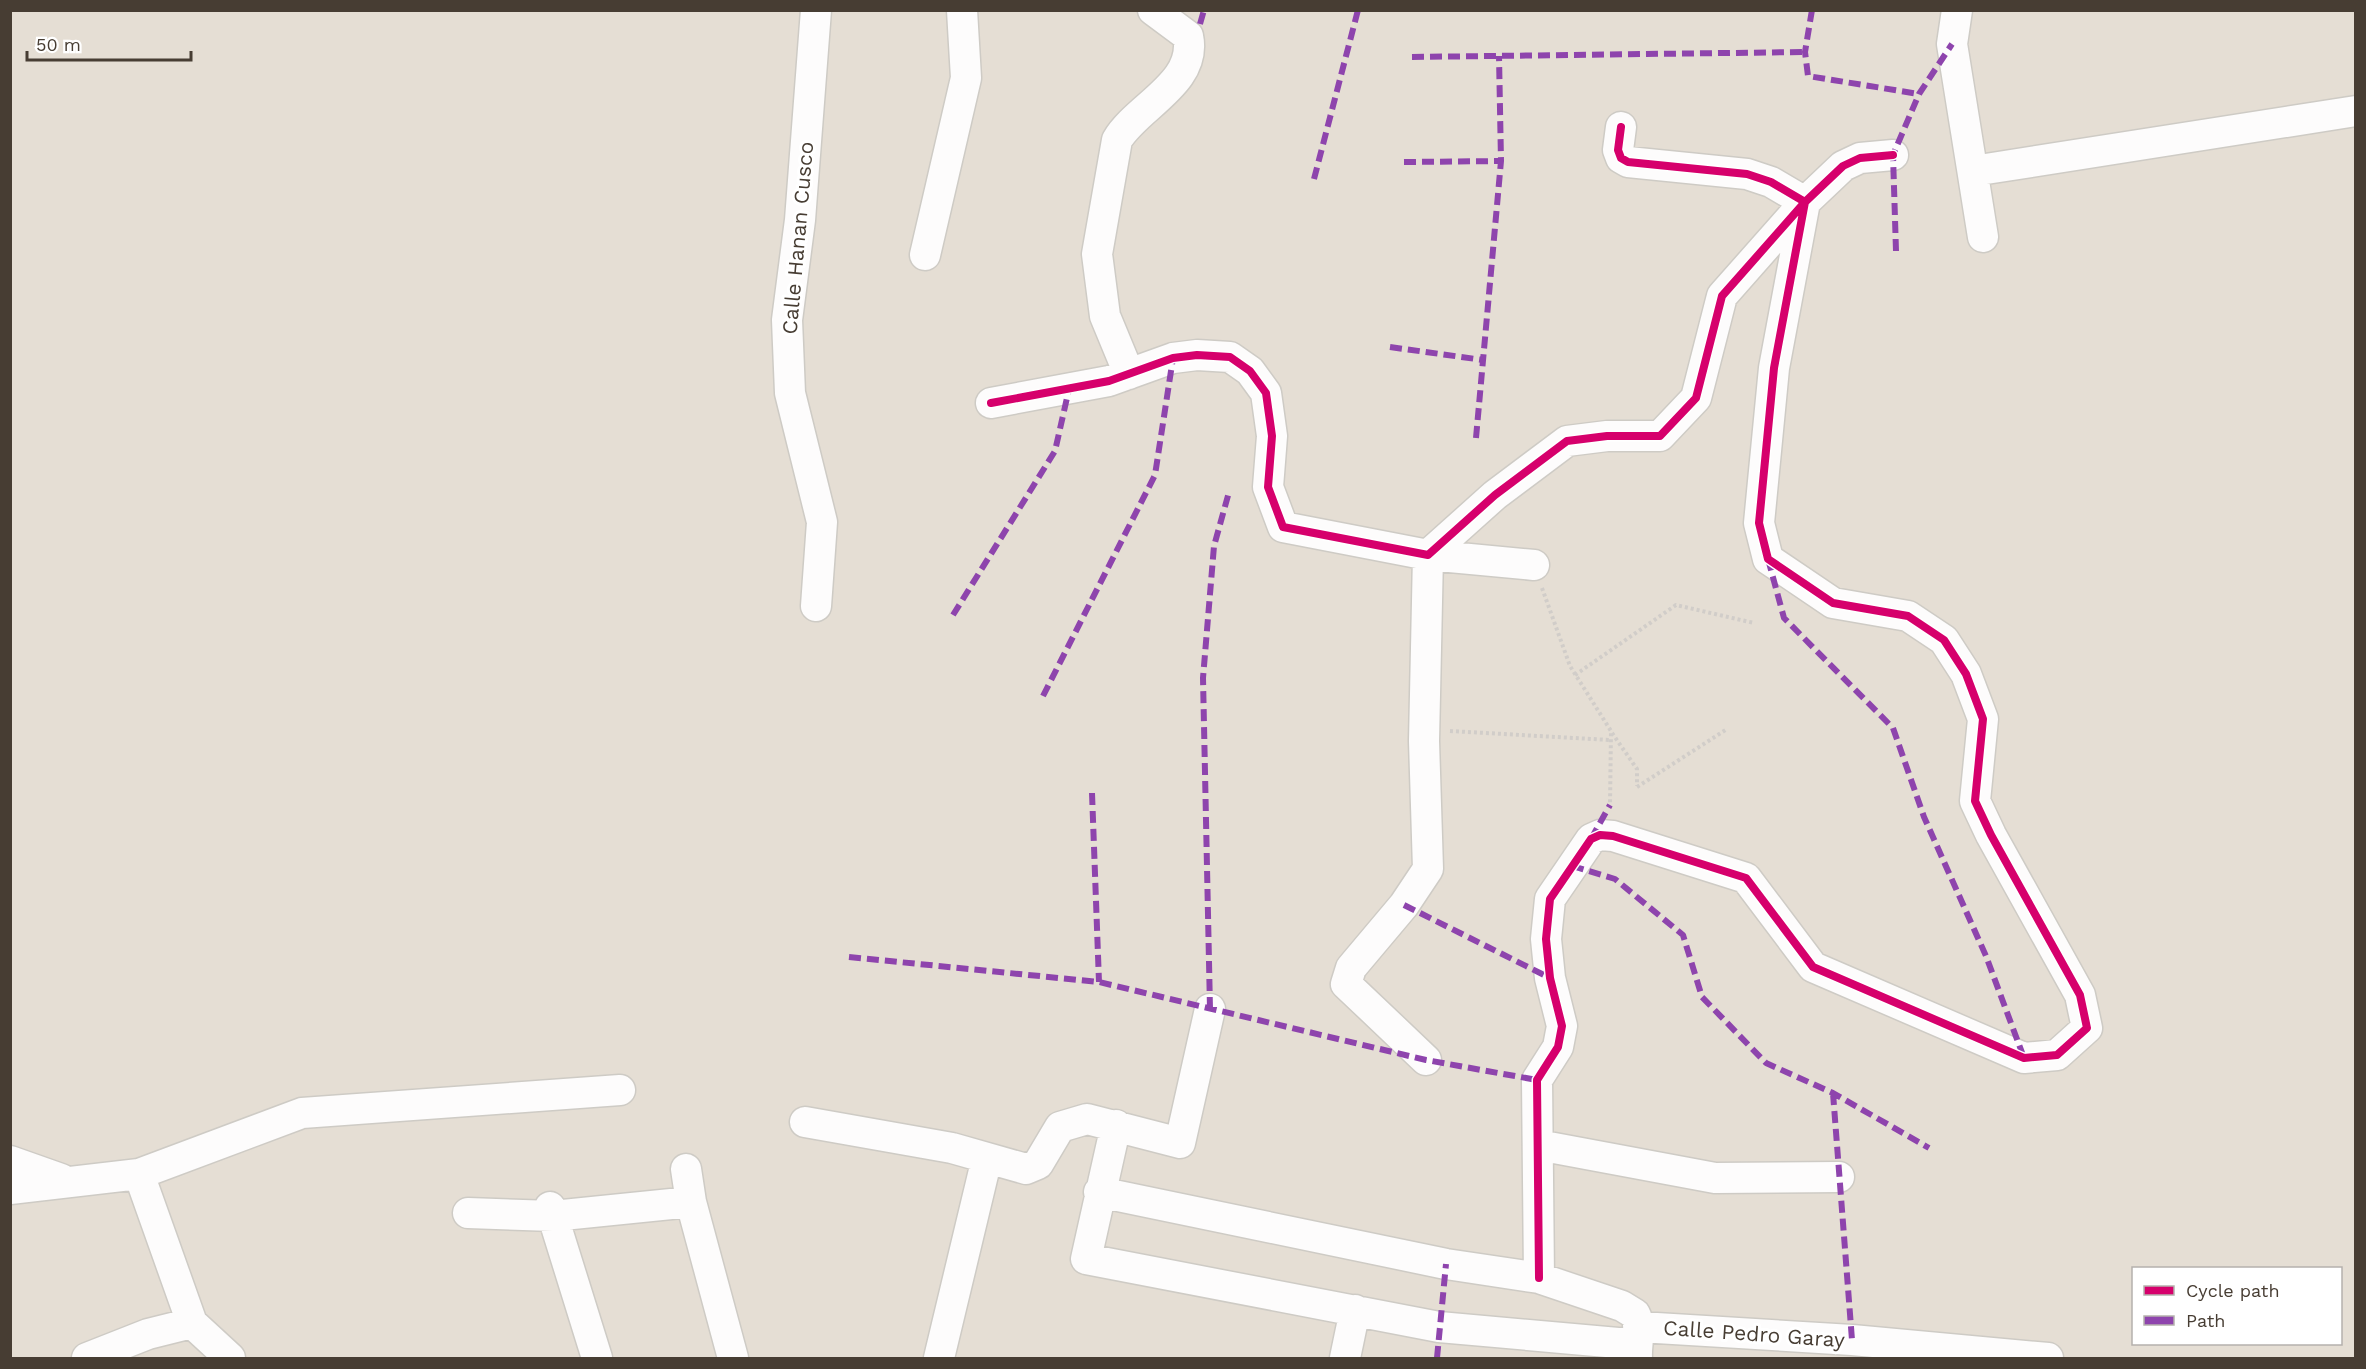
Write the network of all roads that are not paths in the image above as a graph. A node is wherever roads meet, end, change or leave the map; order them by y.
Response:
1 (816, 10) edge
2 (962, 10) edge
3 (1153, 10) edge
4 (1957, 10) edge
5 (2355, 111) edge
6 (1621, 127) dead end
7 (1893, 155) dead end
8 (1973, 171) junction
9 (1805, 202) junction
10 (1983, 237) dead end
11 (925, 255) dead end
12 (1129, 374) junction
13 (991, 403) dead end
14 (1428, 555) junction
15 (1534, 564) road end
16 (816, 606) dead end
17 (1209, 1009) dead end
18 (1426, 1060) dead end
19 (620, 1090) dead end
20 (805, 1122) dead end
21 (1116, 1125) junction
22 (1538, 1145) junction
23 (987, 1158) junction
24 (10, 1161) edge
25 (686, 1170) dead end
26 (139, 1174) junction
27 (1839, 1177) dead end
28 (68, 1182) junction
29 (10, 1189) edge
30 (1099, 1192) junction
31 (691, 1202) junction
32 (551, 1211) junction
33 (468, 1213) dead end
34 (1539, 1278) junction
35 (1355, 1310) junction
36 (192, 1323) junction
37 (1638, 1342) edge
38 (87, 1359) edge
39 (230, 1359) edge
40 (597, 1359) edge
41 (733, 1359) edge
42 (939, 1359) edge
43 (1345, 1359) edge
44 (2048, 1359) edge

1 - 16 street, Calle Hanan Cusco
2 - 11 street
3 - 12 street
4 - 8 street
5 - 8 street
6 - 9 street
7 - 9 street
8 - 10 street
9 - 14 street
9 - 22 street
12 - 13 street
12 - 14 street
14 - 15 street
14 - 18 street
17 - 21 street
19 - 26 street
20 - 23 street
21 - 23 street
21 - 30 street
22 - 27 street
22 - 34 street
23 - 42 street
24 - 28 street
25 - 31 street
26 - 28 street
26 - 36 street
28 - 29 street
30 - 34 street
30 - 35 street, Calle Pedro Garay
31 - 32 street
31 - 41 street
32 - 33 street
32 - 40 street
34 - 37 street
35 - 37 street, Calle Pedro Garay
35 - 43 street
36 - 38 street
36 - 39 street
37 - 44 street, Calle Pedro Garay

